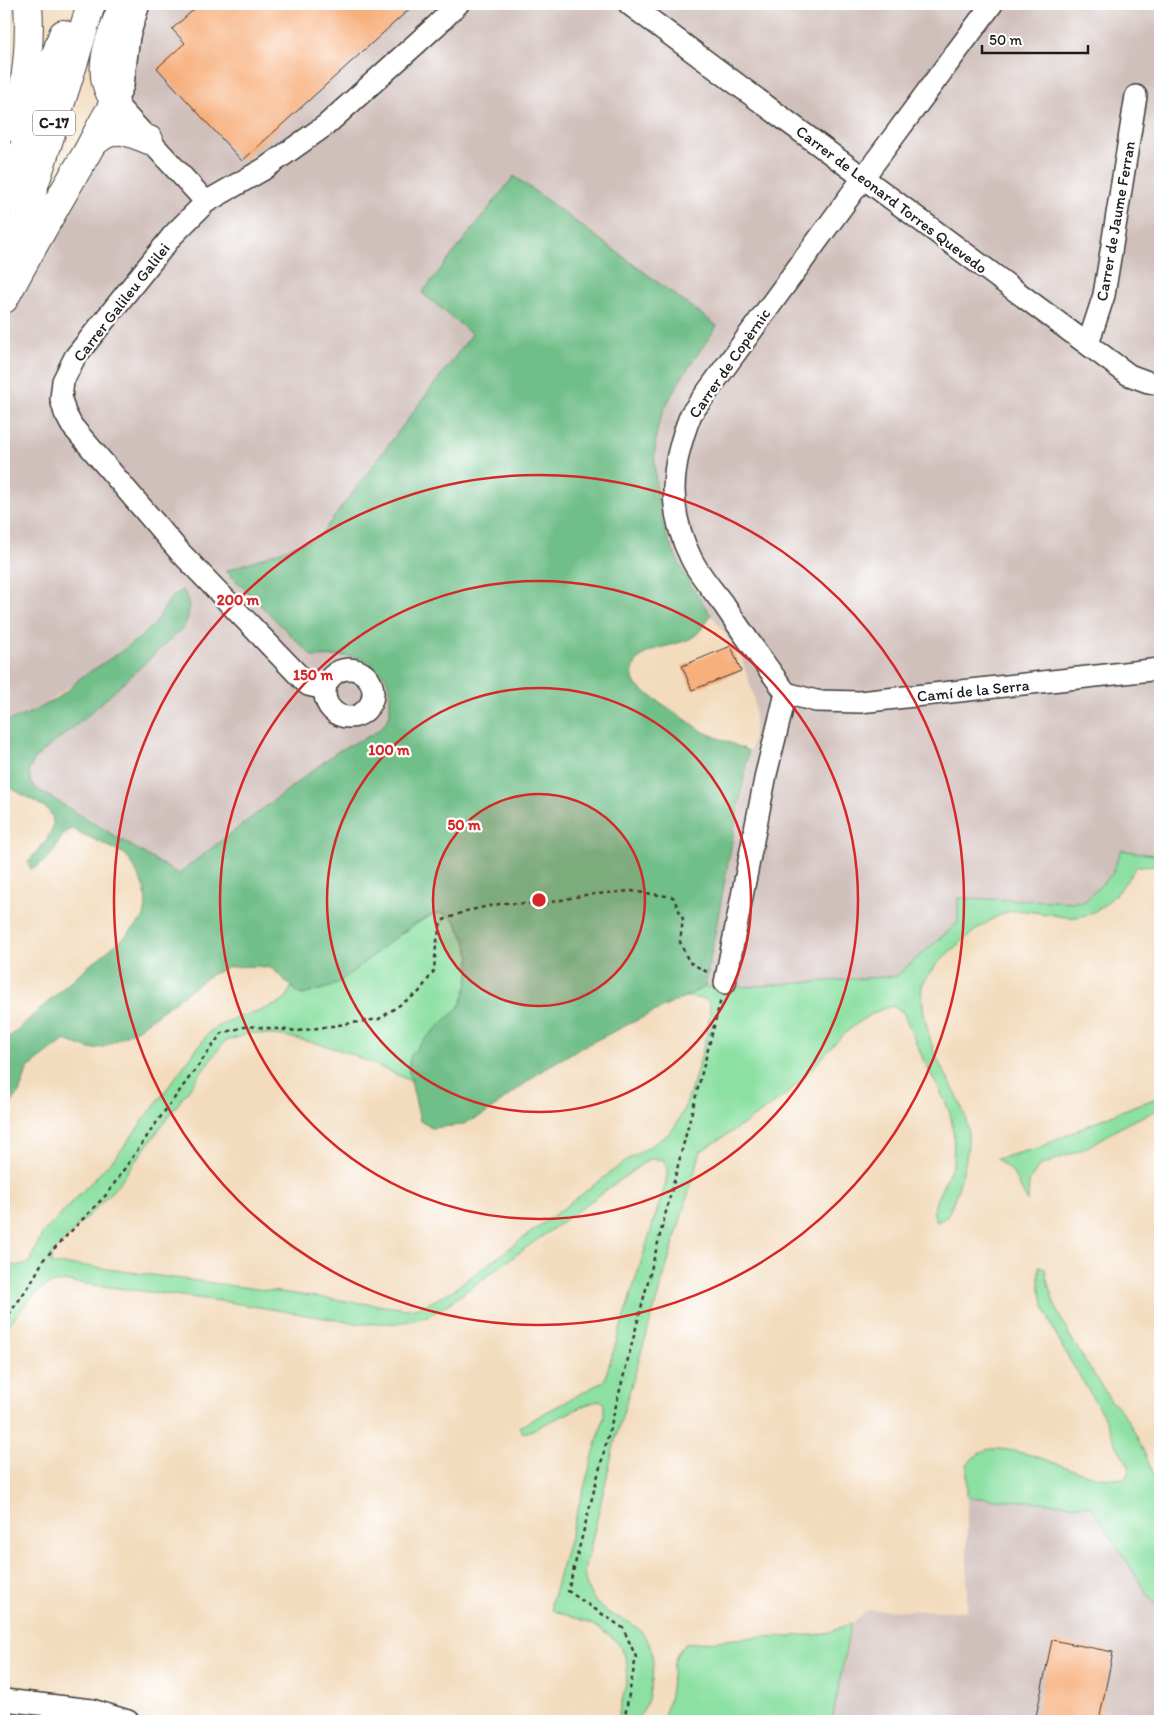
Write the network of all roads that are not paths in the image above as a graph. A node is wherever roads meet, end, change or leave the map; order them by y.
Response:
1 (28, 4) edge
2 (72, 4) edge
3 (91, 4) edge
4 (109, 4) edge
5 (123, 4) edge
6 (139, 4) edge
7 (458, 4) edge
8 (629, 4) edge
9 (992, 4) edge
10 (1136, 96) dead end
11 (115, 103) junction
12 (150, 140) junction
13 (92, 144) junction
14 (4, 161) edge
15 (863, 178) junction
16 (4, 200) edge
17 (206, 202) junction
18 (10, 254) edge
19 (4, 299) edge
20 (1088, 344) junction
21 (1160, 384) edge
22 (1160, 669) edge
23 (325, 689) dead end
24 (786, 693) junction
25 (725, 983) road end
26 (4, 1700) edge
27 (128, 1721) edge

1 - 14 highway
2 - 16 highway, C-17
3 - 18 highway, C-17
4 - 18 highway
5 - 11 highway
6 - 11 street
7 - 17 street, Carrer Galileu Galilei
8 - 15 street, Carrer de Leonard Torres Quevedo
9 - 15 street, Carrer de Copèrnic
10 - 20 street, Carrer de Jaume Ferran
11 - 12 street
11 - 13 highway
12 - 13 highway
12 - 17 street
13 - 19 highway
15 - 20 street, Carrer de Leonard Torres Quevedo
15 - 24 street, Carrer de Copèrnic
17 - 23 street, Carrer Galileu Galilei
20 - 21 street, Carrer de Leonard Torres Quevedo
22 - 24 street, Camí de la Serra
24 - 25 street
26 - 27 street

